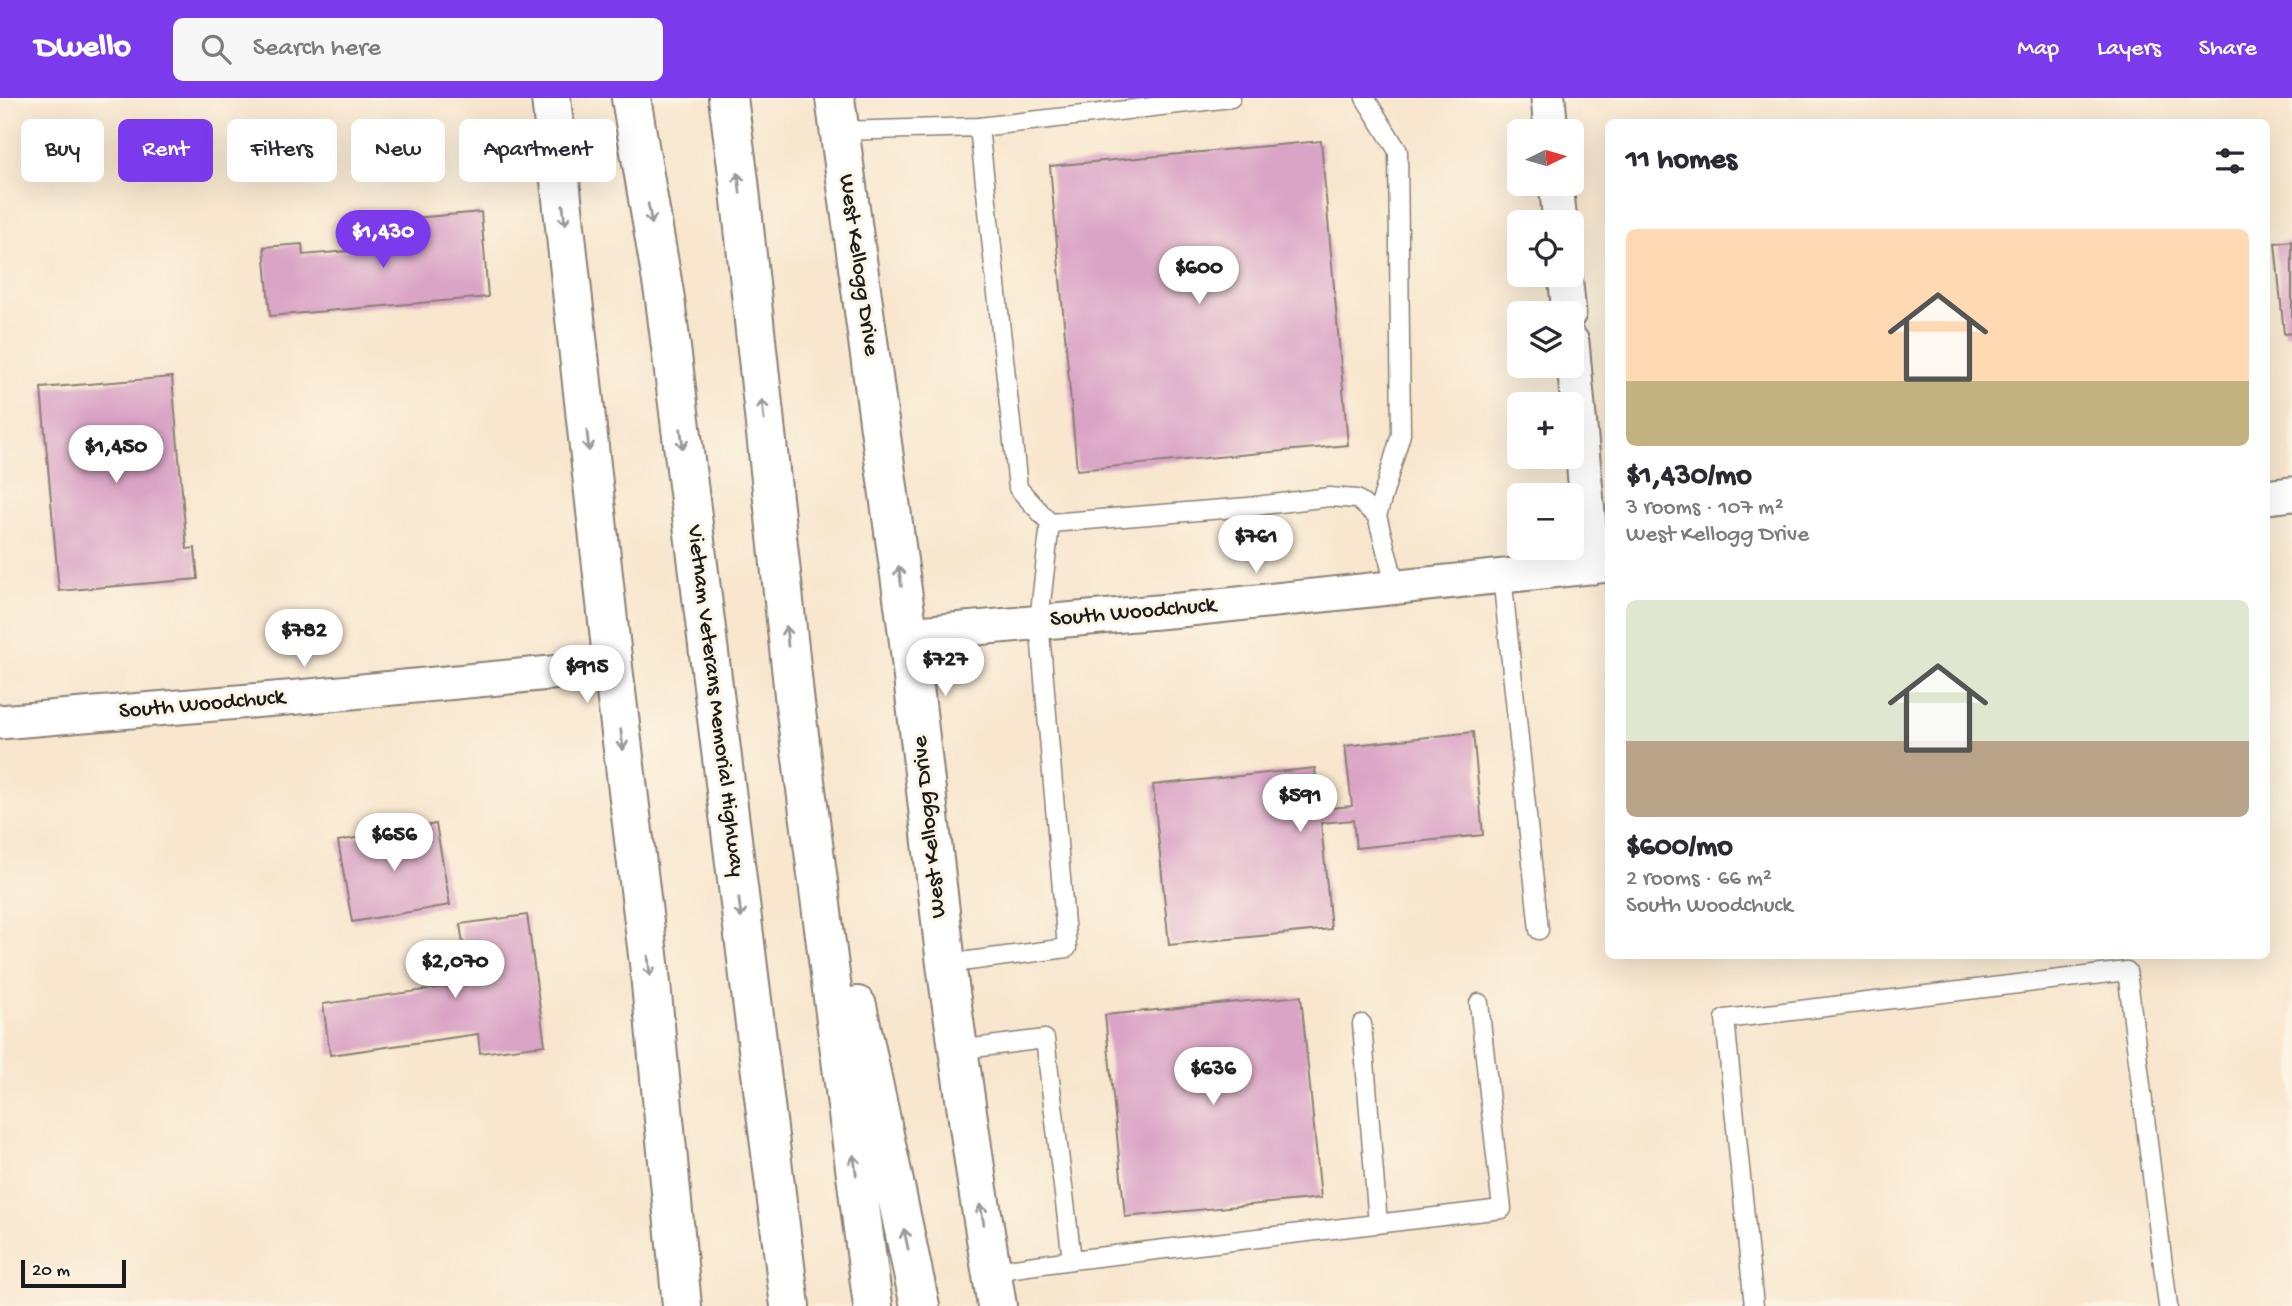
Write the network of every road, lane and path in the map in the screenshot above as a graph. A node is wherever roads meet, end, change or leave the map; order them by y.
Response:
1 (551, 98) edge
2 (631, 98) edge
3 (728, 98) edge
4 (1231, 98) edge
5 (1365, 98) edge
6 (1548, 98) edge
7 (837, 115) edge
8 (1550, 119) edge
9 (979, 127) junction
10 (1577, 378) edge
11 (2292, 494) edge
12 (2270, 497) edge
13 (1377, 516) junction
14 (1050, 523) junction
15 (1601, 566) edge
16 (1502, 576) junction
17 (1396, 587) junction
18 (1039, 621) junction
19 (908, 634) junction
20 (613, 667) junction
21 (794, 704) junction
22 (0, 722) edge
23 (1539, 930) dead end
24 (946, 964) junction
25 (1479, 1003) dead end
26 (1362, 1024) dead end
27 (958, 1050) junction
28 (765, 1104) junction
29 (1378, 1224) junction
30 (1072, 1260) junction
31 (995, 1288) edge
32 (682, 1306) edge
33 (766, 1306) edge
34 (790, 1306) edge
35 (873, 1306) edge
36 (920, 1306) edge
37 (1754, 1306) edge
38 (2168, 1306) edge

1 -> 20 main road
2 -> 28 main road, Vietnam Veterans Memorial Highway
21 -> 3 main road
4 - 9 lane
5 - 13 lane
6 - 8 street
7 - 9 lane
19 -> 7 main road, West Kellogg Drive
9 - 14 lane
10 - 15 street
11 - 12 street
13 - 14 lane
13 - 17 lane
14 - 18 lane
15 - 16 street, South Woodchuck
16 - 17 street, South Woodchuck
16 - 23 lane
17 - 18 street, South Woodchuck
18 - 19 street, South Woodchuck
18 - 24 lane
19 - 24 main road, West Kellogg Drive
20 - 22 street, South Woodchuck
20 -> 32 main road
35 -> 21 main road
36 -> 21 main road
24 - 27 main road, West Kellogg Drive
25 - 29 lane
26 - 29 lane
27 - 30 lane
31 -> 27 main road, West Kellogg Drive
28 - 33 main road
28 - 34 main road, Vietnam Veterans Memorial Highway
29 - 30 lane
30 - 31 lane
37 - 38 lane

